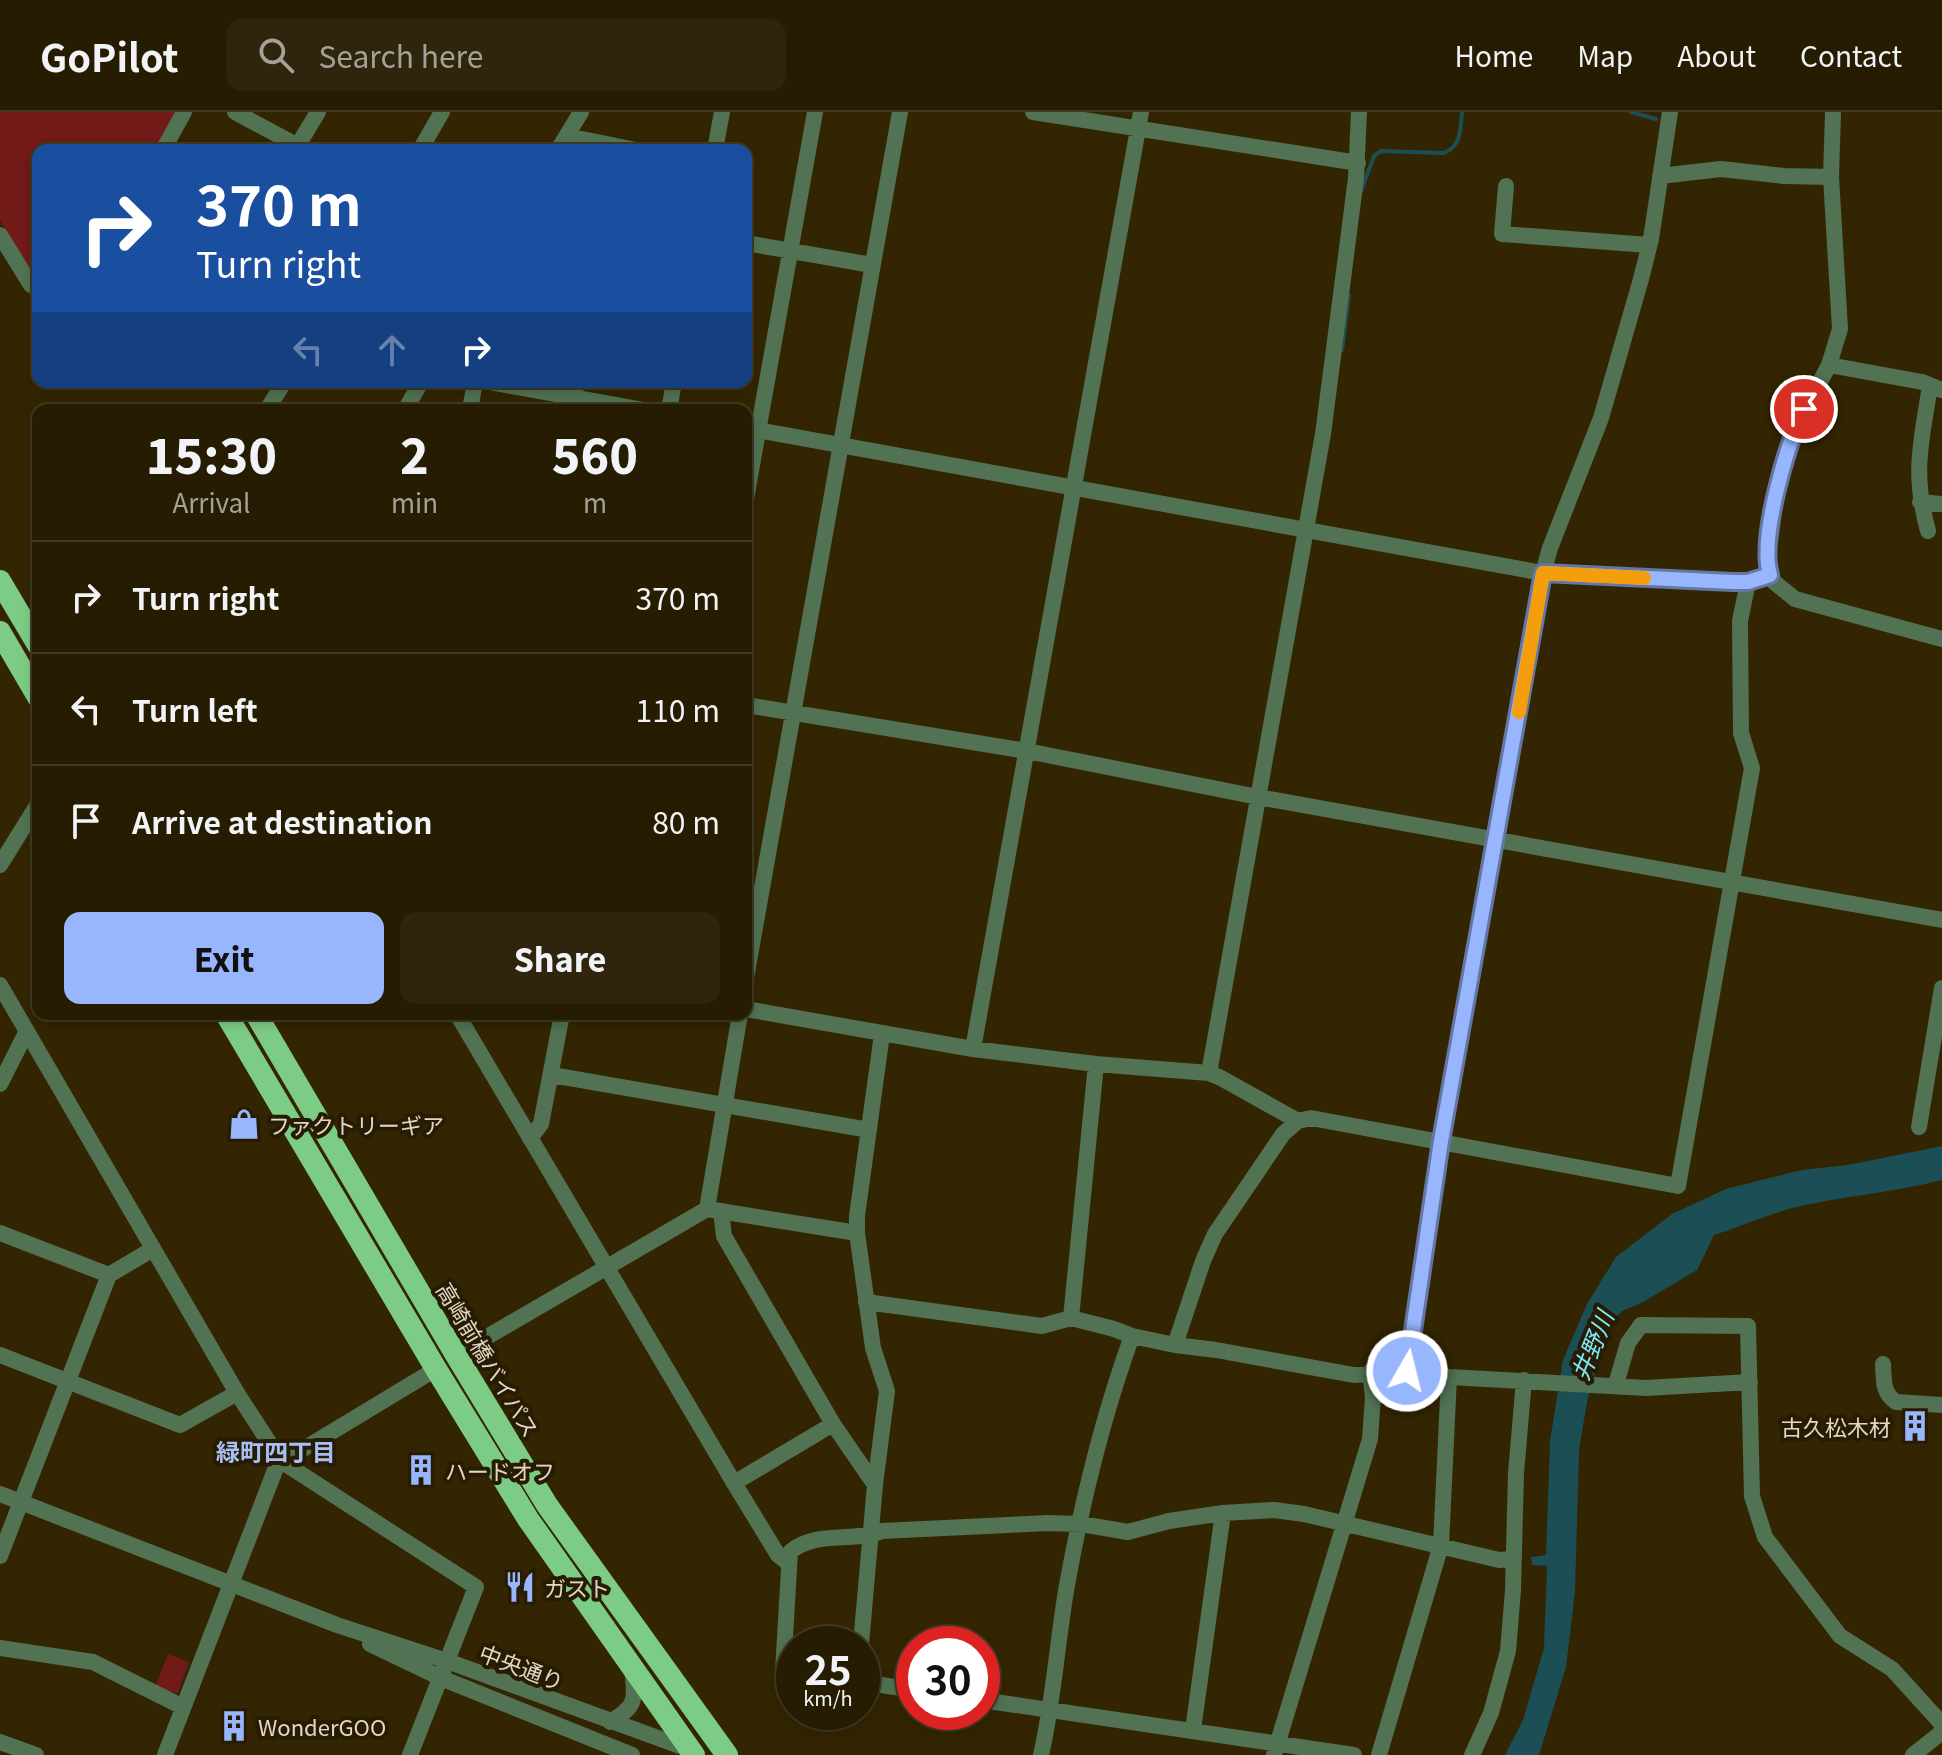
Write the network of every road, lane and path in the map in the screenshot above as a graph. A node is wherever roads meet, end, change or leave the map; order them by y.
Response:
1 (184, 112) edge
2 (235, 112) edge
3 (318, 112) edge
4 (442, 112) edge
5 (581, 112) edge
6 (722, 112) edge
7 (815, 112) edge
8 (900, 112) edge
9 (1033, 112) edge
10 (1141, 112) edge
11 (1359, 112) edge
12 (1833, 112) edge
13 (1664, 113) edge
14 (1138, 129) junction
15 (563, 143) edge
16 (166, 144) edge
17 (289, 144) edge
18 (298, 144) edge
19 (423, 144) edge
20 (716, 144) edge
21 (1358, 163) junction
22 (1660, 176) junction
23 (1831, 177) junction
24 (1506, 186) dead end
25 (0, 235) edge
26 (752, 244) edge
27 (1649, 245) junction
28 (790, 251) junction
29 (872, 265) junction
30 (32, 285) edge
31 (1829, 365) junction
32 (525, 388) edge
33 (1936, 388) edge
34 (574, 396) edge
35 (614, 404) edge
36 (752, 430) edge
37 (841, 447) junction
38 (1074, 488) junction
39 (1920, 502) junction
40 (1942, 504) edge
41 (1306, 531) junction
42 (1928, 531) dead end
43 (1543, 573) junction
44 (1770, 575) junction
45 (0, 581) edge
46 (1748, 582) junction
47 (0, 632) edge
48 (32, 635) edge
49 (1942, 639) edge
50 (32, 687) edge
51 (752, 706) edge
52 (792, 713) junction
53 (1027, 751) junction
54 (1258, 797) junction
55 (32, 814) edge
56 (1496, 840) junction
57 (0, 865) edge
58 (1732, 883) junction
59 (1942, 920) edge
60 (752, 943) edge
61 (0, 985) edge
62 (1942, 988) edge
63 (752, 1010) edge
64 (230, 1020) edge
65 (260, 1020) edge
66 (461, 1020) edge
67 (561, 1020) edge
68 (739, 1020) edge
69 (26, 1033) junction
70 (882, 1034) junction
71 (973, 1049) junction
72 (1096, 1064) junction
73 (1209, 1073) junction
74 (552, 1075) junction
75 (0, 1084) edge
76 (724, 1105) junction
77 (1298, 1121) junction
78 (1919, 1127) dead end
79 (869, 1130) junction
80 (530, 1138) junction
81 (1441, 1141) junction
82 (714, 1210) junction
83 (0, 1233) edge
84 (857, 1233) junction
85 (153, 1249) junction
86 (608, 1268) junction
87 (109, 1275) junction
88 (866, 1302) junction
89 (1071, 1318) junction
90 (1132, 1336) junction
91 (1175, 1345) junction
92 (0, 1355) edge
93 (456, 1355) junction
94 (1883, 1364) dead end
95 (436, 1369) junction
96 (1407, 1371) junction
97 (1370, 1372) junction
98 (1449, 1377) junction
99 (1531, 1380) junction
100 (69, 1381) junction
101 (1750, 1382) junction
102 (1610, 1384) junction
103 (237, 1393) junction
104 (1942, 1405) edge
105 (833, 1424) junction
106 (281, 1461) junction
107 (734, 1483) junction
108 (875, 1485) junction
109 (0, 1494) edge
110 (20, 1502) junction
111 (1223, 1513) junction
112 (1081, 1524) junction
113 (1344, 1525) junction
114 (870, 1536) junction
115 (1441, 1545) junction
116 (0, 1556) edge
117 (1512, 1559) junction
118 (788, 1563) junction
119 (229, 1585) junction
120 (337, 1625) junction
121 (785, 1626) edge
122 (862, 1626) edge
123 (0, 1648) edge
124 (447, 1661) junction
125 (632, 1669) junction
126 (441, 1678) junction
127 (1000, 1703) edge
128 (183, 1707) junction
129 (1052, 1711) junction
130 (610, 1722) junction
131 (1193, 1730) junction
132 (1942, 1731) edge
133 (0, 1742) edge
134 (1275, 1750) edge
135 (693, 1752) edge
136 (36, 1755) edge
137 (165, 1755) edge
138 (410, 1755) edge
139 (632, 1755) edge
140 (727, 1755) edge
141 (1041, 1755) edge
142 (1354, 1755) edge
143 (1379, 1755) edge
144 (1472, 1755) edge
145 (1913, 1755) edge

1 - 16 street
2 - 17 street
3 - 18 street
4 - 19 street
5 - 15 street
6 - 20 street
7 - 28 street
8 - 29 street
9 - 14 street
10 - 14 street
11 - 21 street
12 - 23 street
13 - 22 street
14 - 21 street
14 - 38 street
21 - 41 street
22 - 23 street
22 - 27 street
23 - 31 street
24 - 27 street
25 - 30 street
26 - 28 street
27 - 43 street
28 - 29 street
28 - 36 street
29 - 37 street
31 - 33 street
31 - 44 street
32 - 34 street
33 - 39 street
34 - 35 street
36 - 37 street
37 - 38 street
37 - 52 street
38 - 41 street
38 - 53 street
39 - 40 street
39 - 42 street
41 - 43 street
41 - 54 street
43 - 46 street
43 - 56 street
44 - 46 street
44 - 49 street
45 - 48 highway
46 - 58 street
47 - 50 highway
51 - 52 street
52 - 53 street
52 - 60 street
53 - 54 street
53 - 71 street
54 - 56 street
54 - 73 street
55 - 57 street
56 - 58 street
56 - 81 street
58 - 59 street
58 - 81 street
61 - 69 street
62 - 78 street
63 - 70 street
64 - 95 highway
65 - 93 highway, 高崎前橋バイパス
66 - 80 street
67 - 74 street
68 - 76 street
69 - 75 street
69 - 85 street
70 - 71 street
70 - 79 street
71 - 72 street
72 - 73 street
72 - 89 street
73 - 77 street
74 - 76 street
74 - 80 street
76 - 79 street
76 - 82 street
77 - 81 street
77 - 91 street
79 - 84 street
80 - 86 street
81 - 96 street
82 - 84 street
82 - 86 street
82 - 105 street
83 - 87 street
84 - 88 street
85 - 87 street
85 - 103 street
86 - 93 street
86 - 107 street
87 - 100 street
88 - 89 street
88 - 108 street
89 - 90 street
90 - 91 street
90 - 112 street
91 - 97 street
92 - 100 street
93 - 140 highway, 高崎前橋バイパス
94 - 104 street
95 - 106 street
95 - 125 highway
96 - 97 street
96 - 98 street
97 - 113 street
98 - 99 street
98 - 115 street
99 - 102 street
99 - 117 street
100 - 103 street
100 - 110 street
101 - 102 street
101 - 102 street
101 - 132 street
103 - 106 street
105 - 107 street
105 - 108 street
106 - 119 street
106 - 124 street
107 - 118 street
108 - 114 street
109 - 110 street, 中央通り
110 - 116 street
110 - 119 street, 中央通り
111 - 112 street
111 - 113 street
111 - 131 street
112 - 114 street
112 - 129 street
113 - 115 street
113 - 134 street
114 - 118 street
114 - 122 street
115 - 117 street
115 - 143 street
117 - 144 street
118 - 121 street
119 - 120 street, 中央通り
119 - 128 street
120 - 124 street, 中央通り
120 - 126 street, 中央通り
123 - 128 street
124 - 126 street
124 - 130 street, 中央通り
125 - 130 street
125 - 135 highway
126 - 138 street
126 - 139 street, 中央通り
127 - 129 street
128 - 137 street
129 - 131 street
129 - 141 street
130 - 135 street, 中央通り
131 - 134 street
132 - 145 street
133 - 136 street
134 - 142 street

